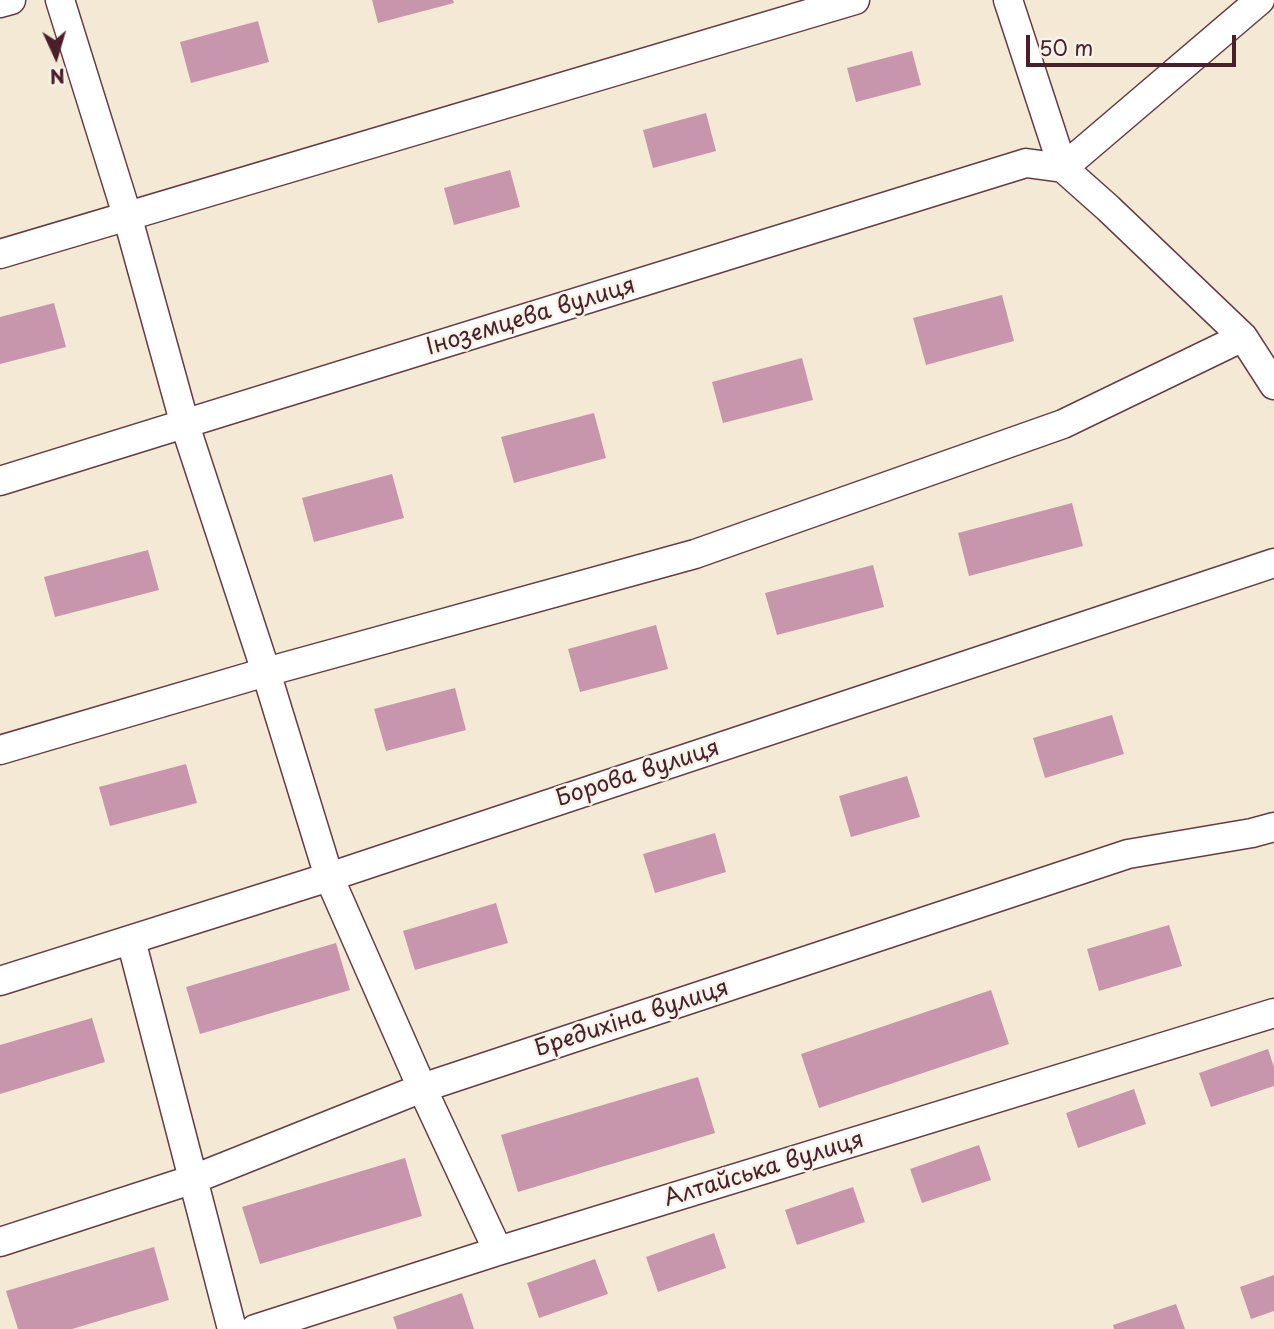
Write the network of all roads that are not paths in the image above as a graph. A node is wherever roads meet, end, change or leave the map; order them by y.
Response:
1 (11, 0) edge
2 (60, 0) edge
3 (856, 0) edge
4 (1009, 0) edge
5 (1260, 0) edge
6 (0, 3) edge
7 (1063, 168) junction
8 (127, 215) junction
9 (0, 254) edge
10 (1243, 337) junction
11 (1274, 385) edge
12 (185, 425) junction
13 (0, 481) edge
14 (1274, 563) edge
15 (266, 671) junction
16 (0, 750) edge
17 (1274, 827) edge
18 (329, 877) junction
19 (131, 940) junction
20 (0, 981) edge
21 (1274, 1013) edge
22 (422, 1088) junction
23 (194, 1179) junction
24 (0, 1242) edge
25 (498, 1251) junction
26 (232, 1329) edge
27 (255, 1329) edge

1 - 6 street
2 - 8 street
3 - 8 street
4 - 7 street
5 - 7 street
7 - 10 street
7 - 12 street, Іноземцева вулиця
8 - 9 street
8 - 12 street
10 - 11 street
10 - 15 street
12 - 13 street, Іноземцева вулиця
12 - 15 street
14 - 18 street, Борова вулиця
15 - 16 street
15 - 18 street
17 - 22 street, Бредихіна вулиця
18 - 19 street, Борова вулиця
18 - 22 street
19 - 20 street, Борова вулиця
19 - 23 street
21 - 25 street, Алтайська вулиця
22 - 23 street, Бредихіна вулиця
22 - 25 street
23 - 24 street, Бредихіна вулиця
23 - 26 street
25 - 27 street, Алтайська вулиця

